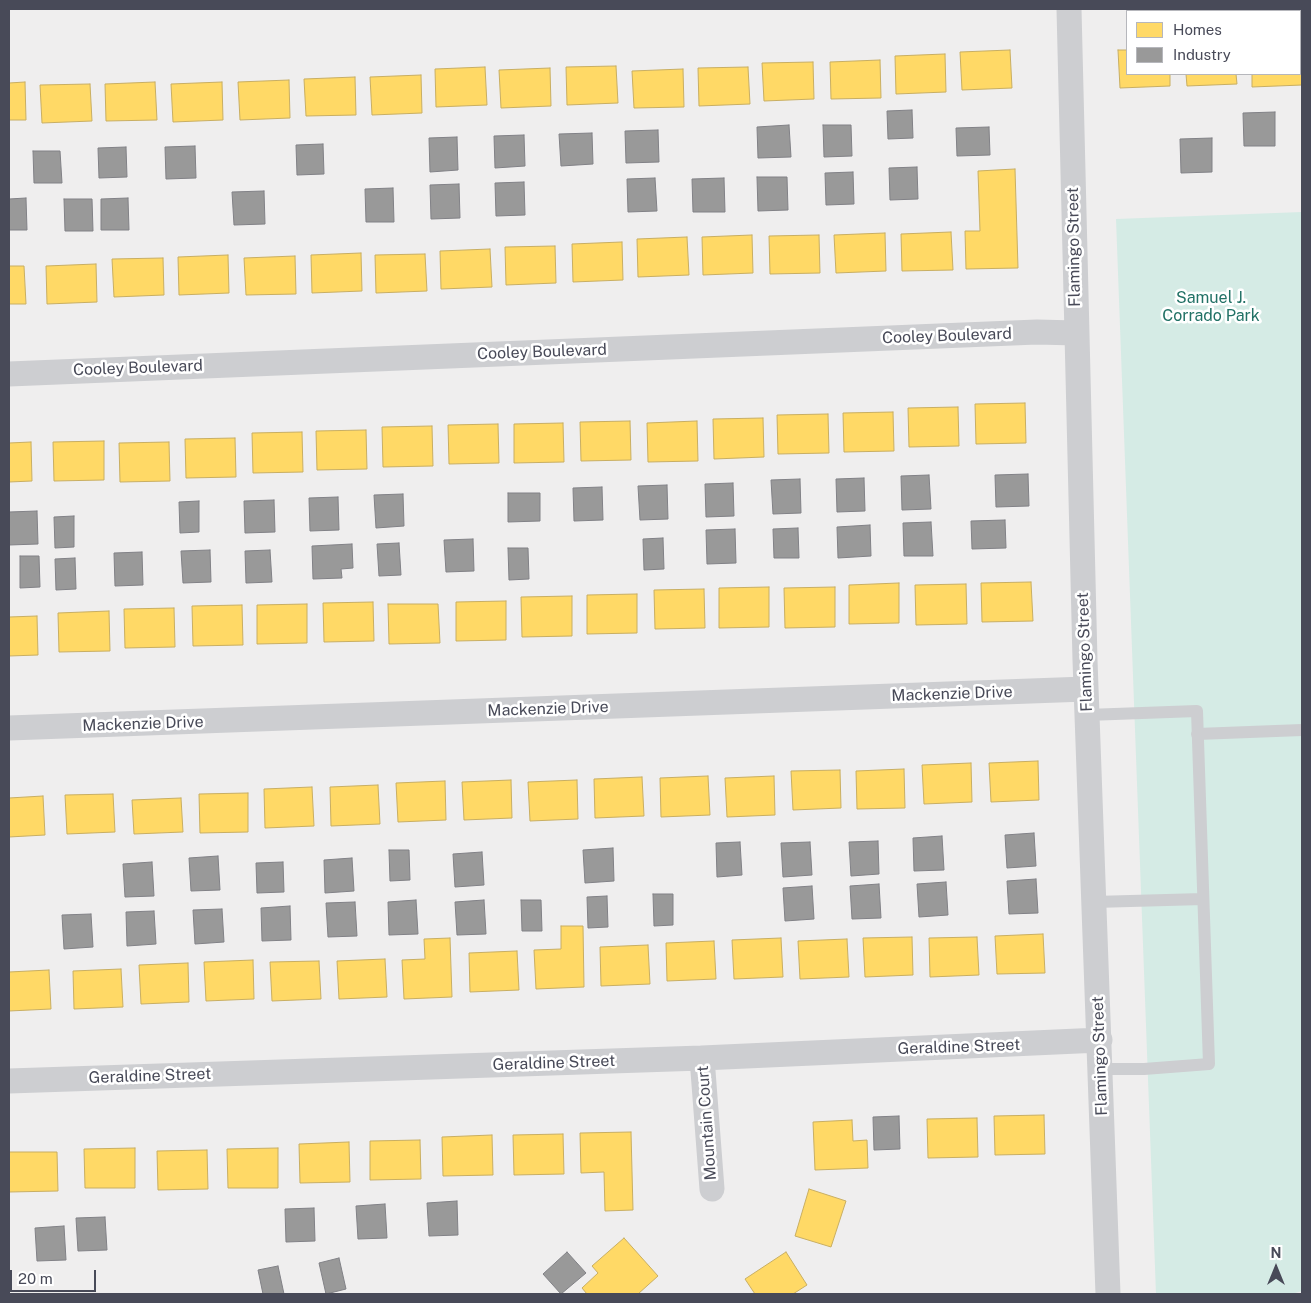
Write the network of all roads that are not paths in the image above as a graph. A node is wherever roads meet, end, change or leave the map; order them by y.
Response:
1 (1069, 9) edge
2 (1076, 333) junction
3 (9, 374) edge
4 (1086, 689) junction
5 (1087, 715) junction
6 (9, 728) edge
7 (1302, 730) edge
8 (1197, 734) junction
9 (1203, 899) junction
10 (1094, 902) junction
11 (1100, 1040) junction
12 (702, 1058) junction
13 (1100, 1068) junction
14 (9, 1081) edge
15 (712, 1189) dead end
16 (1108, 1294) edge

1 - 2 street, Flamingo Street
2 - 3 street, Cooley Boulevard
2 - 4 street, Flamingo Street
4 - 5 street, Flamingo Street
4 - 6 street, Mackenzie Drive
5 - 8 lane
5 - 10 street, Flamingo Street
7 - 8 lane
8 - 9 lane
9 - 10 lane
9 - 13 lane
10 - 11 street, Flamingo Street
11 - 12 street, Geraldine Street
11 - 13 street, Flamingo Street
12 - 14 street, Geraldine Street
12 - 15 street, Mountain Court
13 - 16 street, Flamingo Street

